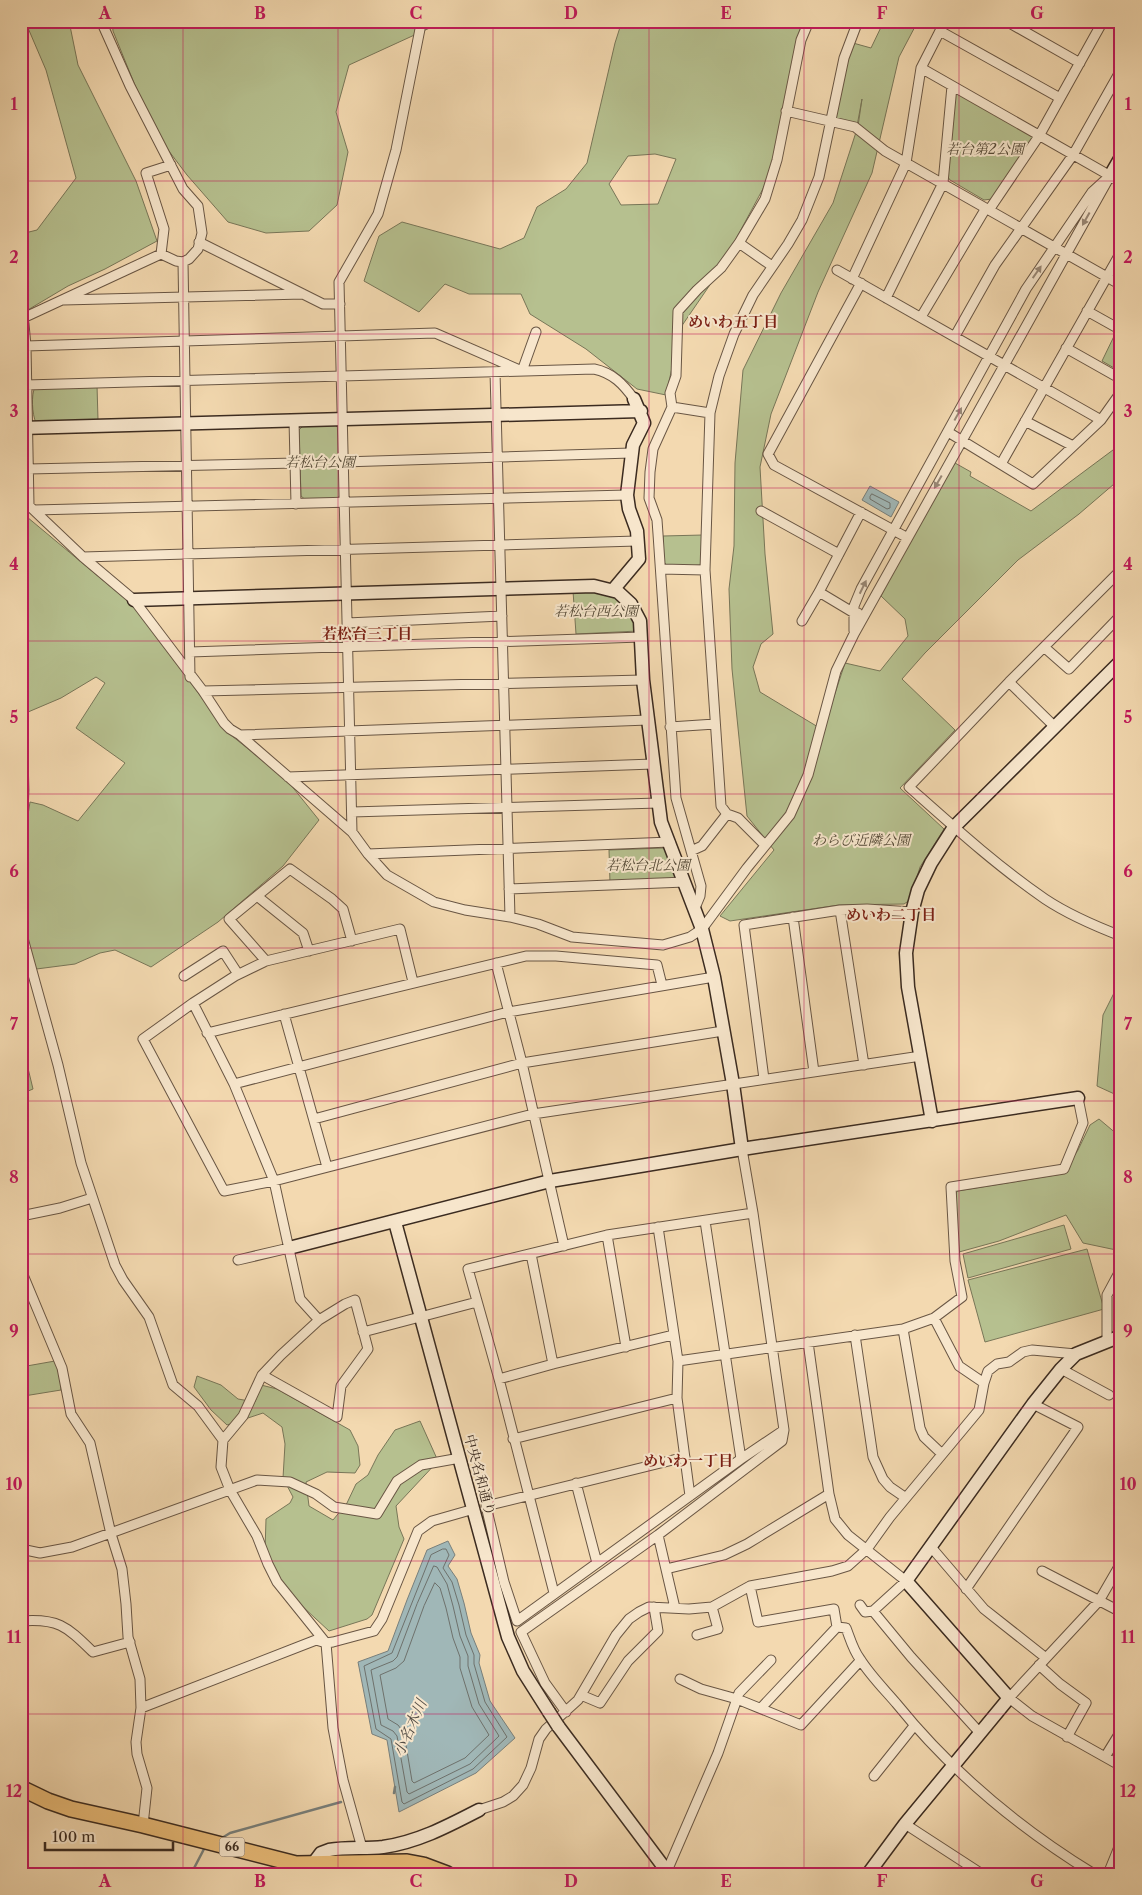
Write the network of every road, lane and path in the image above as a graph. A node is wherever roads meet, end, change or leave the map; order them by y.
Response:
1 (100, 21) edge
2 (420, 21) edge
3 (809, 21) edge
4 (858, 21) edge
5 (945, 21) edge
6 (1006, 21) edge
7 (1100, 22) edge
8 (940, 31) junction
9 (1080, 63) junction
10 (921, 68) junction
11 (1121, 70) edge
12 (952, 86) junction
13 (1060, 98) junction
14 (786, 111) junction
15 (830, 120) junction
16 (1039, 136) junction
17 (1073, 155) junction
18 (1121, 157) edge
19 (906, 163) junction
20 (170, 165) junction
21 (1115, 179) edge
22 (943, 183) junction
23 (988, 209) junction
24 (1022, 228) junction
25 (199, 242) junction
26 (739, 243) junction
27 (1055, 247) junction
28 (1121, 252) edge
29 (161, 254) junction
30 (1067, 254) junction
31 (183, 262) junction
32 (772, 266) junction
33 (837, 270) dead end
34 (1106, 277) junction
35 (852, 279) junction
36 (860, 284) junction
37 (1121, 285) edge
38 (303, 294) junction
39 (184, 298) junction
40 (886, 298) junction
41 (59, 300) junction
42 (340, 304) junction
43 (1087, 311) junction
44 (22, 315) edge
45 (921, 317) junction
46 (1121, 330) edge
47 (536, 332) dead end
48 (340, 336) junction
49 (955, 336) junction
50 (185, 341) junction
51 (26, 346) junction
52 (1066, 348) junction
53 (990, 356) junction
54 (1005, 364) junction
55 (522, 371) junction
56 (495, 372) junction
57 (341, 376) junction
58 (1121, 379) edge
59 (185, 381) junction
60 (26, 385) junction
61 (1044, 387) junction
62 (1121, 392) edge
63 (634, 398) joint
64 (672, 407) junction
65 (641, 411) junction
66 (710, 413) junction
67 (496, 415) junction
68 (342, 419) junction
69 (294, 420) junction
70 (1101, 420) junction
71 (1025, 421) junction
72 (186, 423) junction
73 (24, 428) edge
74 (948, 432) junction
75 (961, 441) junction
76 (1073, 446) junction
77 (631, 453) junction
78 (497, 457) junction
79 (343, 462) junction
80 (295, 463) junction
81 (1001, 464) junction
82 (187, 465) junction
83 (28, 469) junction
84 (628, 495) junction
85 (21, 498) edge
86 (498, 499) junction
87 (344, 503) junction
88 (296, 504) junction
89 (32, 507) junction
90 (188, 507) junction
91 (761, 511) dead end
92 (861, 512) junction
93 (894, 529) junction
94 (906, 537) junction
95 (637, 541) junction
96 (500, 545) junction
97 (346, 550) junction
98 (188, 554) junction
99 (839, 554) junction
100 (83, 557) junction
101 (661, 570) junction
102 (705, 570) junction
103 (1121, 570) edge
104 (501, 589) junction
105 (613, 590) junction
106 (820, 592) junction
107 (347, 594) junction
108 (189, 599) junction
109 (134, 600) junction
110 (854, 613) junction
111 (865, 613) junction
112 (1121, 615) edge
113 (502, 616) junction
114 (802, 621) dead end
115 (347, 623) junction
116 (854, 634) junction
117 (641, 637) junction
118 (502, 642) junction
119 (348, 646) junction
120 (1044, 647) junction
121 (190, 652) junction
122 (1121, 661) edge
123 (190, 676) junction
124 (643, 680) junction
125 (1009, 682) junction
126 (503, 683) junction
127 (349, 687) junction
128 (203, 691) junction
129 (648, 720) junction
130 (715, 724) junction
131 (504, 726) junction
132 (1054, 726) junction
133 (670, 727) junction
134 (350, 731) junction
135 (240, 735) junction
136 (21, 751) edge
137 (653, 764) junction
138 (506, 769) junction
139 (351, 775) junction
140 (288, 777) junction
141 (658, 803) junction
142 (507, 807) junction
143 (352, 812) junction
144 (727, 814) junction
145 (954, 827) junction
146 (21, 829) edge
147 (352, 832) junction
148 (670, 842) junction
149 (765, 845) junction
150 (508, 848) junction
151 (692, 851) junction
152 (368, 854) junction
153 (685, 882) junction
154 (509, 889) junction
155 (257, 896) junction
156 (694, 908) junction
157 (840, 910) junction
158 (912, 912) junction
159 (510, 917) junction
160 (793, 917) junction
161 (702, 929) junction
162 (21, 931) edge
163 (1121, 936) edge
164 (352, 941) junction
165 (309, 951) junction
166 (266, 961) junction
167 (496, 963) junction
168 (238, 974) junction
169 (184, 976) dead end
170 (714, 977) junction
171 (413, 982) junction
172 (662, 985) junction
173 (193, 1003) junction
174 (508, 1012) junction
175 (284, 1014) junction
176 (723, 1031) junction
177 (207, 1033) junction
178 (921, 1056) junction
179 (522, 1063) junction
180 (864, 1065) junction
181 (299, 1068) junction
182 (814, 1072) junction
183 (764, 1079) junction
184 (234, 1084) junction
185 (733, 1084) junction
186 (1078, 1098) joint
187 (533, 1114) junction
188 (314, 1119) junction
189 (932, 1121) junction
190 (742, 1149) junction
191 (327, 1167) junction
192 (274, 1181) junction
193 (550, 1181) junction
194 (92, 1198) junction
195 (753, 1214) junction
196 (21, 1216) edge
197 (705, 1221) junction
198 (395, 1222) junction
199 (658, 1227) junction
200 (608, 1235) junction
201 (564, 1246) junction
202 (289, 1248) junction
203 (531, 1254) junction
204 (238, 1260) dead end
205 (1121, 1269) edge
206 (21, 1270) edge
207 (477, 1302) junction
208 (422, 1318) junction
209 (934, 1318) junction
210 (319, 1320) junction
211 (903, 1329) junction
212 (363, 1332) junction
213 (855, 1335) junction
214 (673, 1336) junction
215 (1115, 1339) edge
216 (808, 1342) junction
217 (772, 1346) junction
218 (626, 1347) junction
219 (725, 1353) junction
220 (1076, 1354) junction
221 (678, 1361) junction
222 (553, 1364) junction
223 (1061, 1369) junction
224 (262, 1375) junction
225 (499, 1379) junction
226 (984, 1383) junction
227 (1109, 1395) dead end
228 (677, 1398) junction
229 (1033, 1404) junction
230 (784, 1430) junction
231 (514, 1439) junction
232 (223, 1440) junction
233 (942, 1454) junction
234 (685, 1457) junction
235 (460, 1458) junction
236 (741, 1459) junction
237 (576, 1484) junction
238 (230, 1490) junction
239 (829, 1494) junction
240 (528, 1495) junction
241 (690, 1496) junction
242 (906, 1498) junction
243 (474, 1509) junction
244 (111, 1534) junction
245 (658, 1535) junction
246 (931, 1547) junction
247 (21, 1549) edge
248 (867, 1549) junction
249 (597, 1563) junction
250 (1121, 1563) edge
251 (666, 1569) junction
252 (1042, 1571) dead end
253 (906, 1581) junction
254 (750, 1586) junction
255 (966, 1589) junction
256 (554, 1593) junction
257 (1099, 1601) junction
258 (860, 1605) dead end
259 (712, 1606) junction
260 (654, 1607) junction
261 (675, 1608) junction
262 (1119, 1608) edge
263 (873, 1611) junction
264 (21, 1621) edge
265 (837, 1627) junction
266 (697, 1635) dead end
267 (130, 1642) junction
268 (326, 1643) junction
269 (771, 1660) dead end
270 (860, 1661) junction
271 (1042, 1661) junction
272 (680, 1679) dead end
273 (581, 1695) junction
274 (1009, 1698) junction
275 (737, 1700) junction
276 (141, 1708) junction
277 (761, 1708) junction
278 (566, 1712) junction
279 (914, 1726) junction
280 (1121, 1731) edge
281 (980, 1733) junction
282 (1067, 1737) junction
283 (1105, 1757) junction
284 (953, 1766) junction
285 (1121, 1766) edge
286 (874, 1776) dead end
287 (21, 1788) edge
288 (479, 1810) joint
289 (905, 1824) junction
290 (143, 1825) junction
291 (1121, 1842) edge
292 (362, 1848) junction
293 (312, 1865) junction
294 (668, 1872) edge
295 (446, 1874) edge
296 (868, 1874) edge
297 (982, 1874) edge
298 (1094, 1874) edge
299 (1108, 1874) edge

1 - 20 street
2 - 42 street
3 - 14 street
4 - 15 street
5 - 8 street
6 - 9 street
7 - 9 street
8 - 10 street
8 - 13 street
9 - 13 street
10 - 12 street
10 - 19 street
11 - 17 street
12 - 16 street
12 - 22 street
13 - 16 street
14 - 15 street
14 - 26 street
15 - 19 street
15 - 32 street
16 - 17 street
16 - 23 street
17 - 21 street
17 - 24 street
18 - 21 street
19 - 22 street
19 - 35 street
20 - 25 street
20 - 29 street
21 - 27 street
21 -> 30 street
22 - 23 street
22 - 40 street
23 - 24 street
23 - 45 street
24 - 27 street
24 - 49 street
25 - 31 street
25 - 38 street
26 - 32 street
26 - 64 street
27 - 30 street
53 -> 27 street
28 - 34 street
29 - 31 street
29 - 41 street
30 - 34 street
30 - 54 street
31 - 39 street
32 - 66 street
33 - 35 street
34 - 37 street
34 - 43 street
35 - 36 street
36 - 40 street
36 - 92 street
38 - 39 street
38 - 42 street
39 - 41 street
39 - 50 street
40 - 45 street
41 - 44 street
42 - 48 street
43 - 46 street
43 - 52 street
44 - 51 street
45 - 49 street
47 - 55 street
48 - 50 street
48 - 55 street
48 - 57 street
49 - 53 street
50 - 51 street
50 - 59 street
51 - 60 street
52 - 58 street
52 - 61 street
53 - 54 street
74 -> 53 street
54 - 61 street
54 - 75 street
55 - 56 street
55 - 63 street
56 - 57 street
56 - 67 street
57 - 59 street
57 - 68 street
59 - 60 street
59 - 72 street
60 - 73 street
61 - 70 street
61 - 71 street
62 - 70 street
63 - 65 street
64 - 66 street
64 - 101 street
65 - 67 street
65 - 77 street
66 - 102 street
67 - 68 street
67 - 78 street
68 - 69 street
68 - 79 street
69 - 72 street
69 - 80 street
70 - 76 street
71 - 76 street
71 - 81 street
72 - 73 street
72 - 82 street
73 - 83 street
74 - 75 street
74 - 93 street
75 - 81 street
75 -> 94 street
76 - 81 street
77 - 78 street
77 - 84 street
78 - 79 street
78 - 86 street
79 - 87 street
80 - 82 street
80 - 88 street
82 - 83 street
82 - 90 street
83 - 89 street
84 - 86 street
84 - 95 street
85 - 89 street
86 - 87 street
86 - 96 street
87 - 88 street
87 - 97 street
88 - 90 street
89 - 90 street
89 - 100 street
90 - 98 street
91 - 99 street
92 - 93 street
92 - 99 street
93 - 94 street
110 -> 93 street
94 - 111 street
95 - 96 street
95 - 105 street
96 - 97 street
96 - 104 street
97 - 98 street
97 - 107 street
98 - 100 street
98 - 108 street
99 - 106 street
100 - 109 street
101 - 102 street
101 - 133 street
102 - 130 street
103 - 120 street
104 - 105 street
104 - 107 street
104 - 113 street
105 - 117 street
106 - 110 street
106 - 114 street
107 - 108 street
107 - 115 street
108 - 109 street
108 - 121 street
109 - 123 street
110 - 111 street
110 - 116 street
111 - 116 street
112 - 120 street
113 - 115 street
113 - 118 street
115 - 119 street
116 - 149 street
117 - 118 street
117 - 124 street
118 - 119 street
118 - 126 street
119 - 121 street
119 - 127 street
120 - 125 street
121 - 123 street
122 - 132 street
123 - 128 street
124 - 126 street
124 - 129 street
125 - 132 street
125 - 145 street
126 - 127 street
126 - 131 street
127 - 128 street
127 - 134 street
128 - 135 street
129 - 131 street
129 - 137 street
130 - 133 street
130 - 144 street
131 - 134 street
131 - 138 street
132 - 145 street
133 - 151 street
134 - 135 street
134 - 139 street
135 - 140 street
136 - 146 street
137 - 138 street
137 - 141 street
138 - 139 street
138 - 142 street
139 - 140 street
139 - 143 street
140 - 147 street
141 - 142 street
141 - 148 street
142 - 143 street
142 - 150 street
143 - 147 street
144 - 149 street
144 - 151 street
145 - 158 street
145 - 163 street
147 - 152 street
148 - 150 street
148 - 153 street
149 - 161 street
150 - 152 street
150 - 154 street
151 - 156 street
152 - 159 street
153 - 154 street
153 - 156 street
154 - 159 street
155 - 164 street
155 - 165 street
155 - 166 street
156 - 161 street
157 - 158 street
157 - 160 street
157 - 180 street
158 - 178 street
159 - 161 street
160 - 182 street
160 - 183 street
161 - 170 street
162 - 194 street
164 - 165 street
164 - 171 street
165 - 166 street
166 - 168 street
167 - 171 street
167 - 172 street
167 - 174 street
168 - 169 street
168 - 173 street
170 - 172 street
170 - 176 street
171 - 175 street
172 - 174 street
173 - 177 street
173 - 192 street
174 - 179 street
174 - 181 street
175 - 177 street
175 - 181 street
176 - 179 street
176 - 185 street
177 - 184 street
178 - 180 street
178 - 189 street
179 - 187 street
179 - 188 street
180 - 182 street
181 - 184 street
181 - 188 street
182 - 183 street
183 - 185 street
184 - 192 street
185 - 187 street
185 - 190 street
186 - 189 street
186 - 209 street
187 - 191 street
187 - 193 street
188 - 191 street
189 - 190 street
190 - 193 street
190 - 195 street
191 - 192 street
192 - 202 street
193 - 198 street
193 - 201 street
194 - 196 street
194 - 232 street
195 - 197 street
195 - 217 street
197 - 199 street
197 - 219 street
198 - 202 street
198 - 208 street, 中央名和通り
199 - 200 street
199 - 214 street
200 - 201 street
200 - 218 street
201 - 203 street
202 - 204 street
202 - 210 street
203 - 207 street
203 - 222 street
205 - 215 street
206 - 244 street
207 - 208 street
207 - 225 street
208 - 212 street
208 - 235 street, 中央名和通り
209 - 211 street
209 - 226 street
210 - 212 street
210 - 224 street
211 - 213 street
211 - 233 street
212 - 224 street
213 - 216 street
213 - 242 street
214 - 218 street
214 - 221 street
215 - 220 street
216 - 217 street
216 - 239 street
217 - 219 street
217 - 230 street
218 - 222 street
219 - 221 street
219 - 236 street
220 - 223 street
220 - 226 street
221 - 228 street
222 - 225 street
223 - 227 street
223 - 229 street
224 - 232 street
225 - 231 street
226 - 233 street
228 - 231 street
228 - 234 street
229 - 246 street
229 - 255 street
230 - 236 street
230 - 245 street
231 - 240 street
232 - 238 street
233 - 242 street
234 - 237 street
234 - 241 street
235 - 238 street
235 - 243 street, 中央名和通り
236 - 241 street
237 - 240 street
237 - 249 street
238 - 244 street
238 - 268 street
239 - 248 street
239 - 251 street
240 - 256 street
240 - 256 street
241 - 249 street
242 - 248 street
243 - 268 street
243 - 294 street, 中央名和通り, bridge
244 - 247 street
244 - 267 street
245 - 251 street
245 - 278 street
246 - 253 street
246 - 255 street
248 - 253 street
248 - 254 street
249 - 256 street
250 - 257 street
251 - 261 street
252 - 257 street
253 - 263 street
253 - 274 street
254 - 259 street
254 - 265 street
255 - 271 street
257 - 262 street
257 - 271 street
258 - 263 street
259 - 261 street
259 - 266 street
260 - 261 street
260 - 273 street
260 - 273 street
263 - 281 street
264 - 267 street
265 - 270 street
265 - 277 street
267 - 276 street
268 - 276 street
268 - 292 street
269 - 275 street
270 - 277 street
270 - 279 street
271 - 274 street
271 - 282 street
272 - 275 street
273 - 278 street
274 - 281 street
274 - 282 street
275 - 277 street
275 - 294 street
276 - 290 street
278 - 288 street
279 - 284 street
279 - 286 street
280 - 283 street
281 - 284 street
282 - 283 street
283 - 285 street
284 - 289 street
284 - 298 street
287 - 290 main road, 66
288 - 292 street
289 - 296 street
289 - 297 street
290 - 293 main road, 66
291 - 299 street
292 - 293 street
293 - 295 main road, 66

